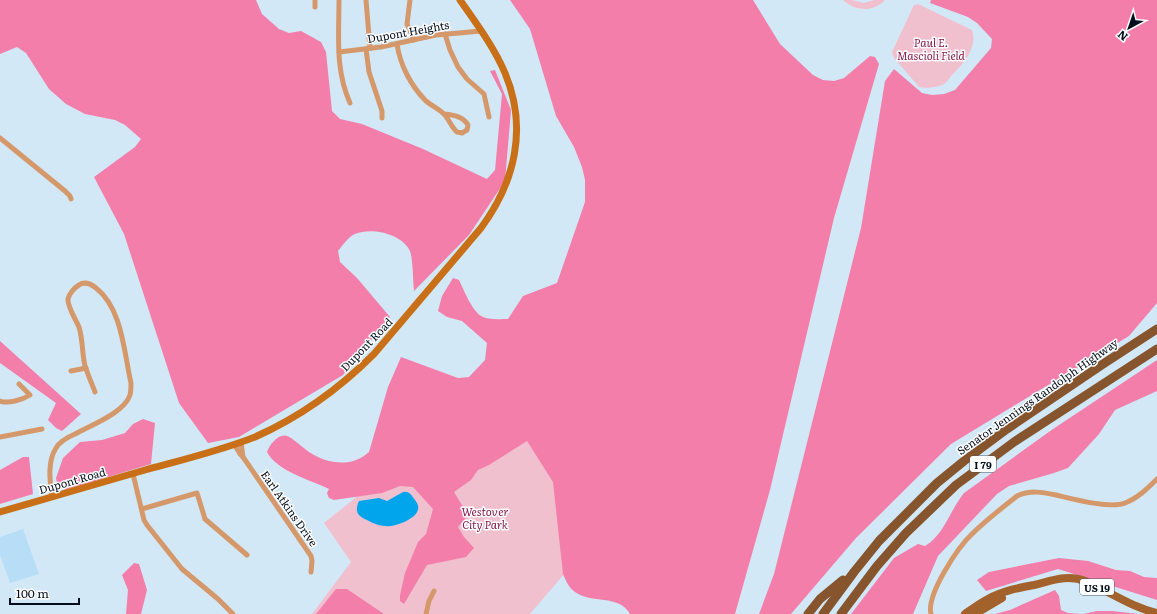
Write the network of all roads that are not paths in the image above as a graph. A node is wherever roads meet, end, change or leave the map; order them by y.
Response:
1 (315, 0) edge
2 (339, 0) edge
3 (366, 0) edge
4 (410, 0) edge
5 (460, 0) edge
6 (315, 7) dead end
7 (481, 31) junction
8 (445, 34) junction
9 (414, 40) junction
10 (397, 44) junction
11 (368, 48) junction
12 (339, 52) junction
13 (350, 103) dead end
14 (444, 114) junction
15 (489, 116) dead end
16 (382, 118) dead end
17 (0, 138) edge
18 (71, 199) dead end
19 (1157, 329) edge
20 (1157, 349) edge
21 (86, 368) junction
22 (71, 371) dead end
23 (19, 384) dead end
24 (95, 392) dead end
25 (0, 401) edge
26 (42, 429) dead end
27 (0, 437) edge
28 (237, 443) junction
29 (133, 474) junction
30 (1157, 479) edge
31 (52, 497) junction
32 (142, 509) junction
33 (0, 512) edge
34 (247, 555) dead end
35 (311, 572) dead end
36 (854, 572) junction
37 (1034, 585) junction
38 (434, 591) dead end
39 (978, 612) edge
40 (1157, 613) edge
41 (233, 614) edge
42 (426, 614) edge
43 (808, 614) edge
44 (823, 614) edge
45 (841, 614) edge
46 (931, 614) edge
47 (965, 614) edge

1 - 6 street
2 - 12 street
3 - 11 street
4 - 9 street
5 - 7 street, Dupont Road
7 - 8 street, Dupont Heights
7 - 28 street, Dupont Road
8 - 9 street, Dupont Heights
8 - 15 street
9 - 10 street, Dupont Heights
10 - 11 street, Dupont Heights
10 - 14 street
11 - 12 street, Dupont Heights
11 - 16 street
12 - 13 street
14 - 14 street
17 - 18 street
19 - 36 highway, Senator Jennings Randolph Highway / I 79
20 - 45 highway, I 79
21 - 22 street
21 - 24 street
21 - 31 street
23 - 25 street
26 - 27 street
28 - 29 street, Dupont Road
28 - 35 street, Earl Atkins Drive
29 - 31 street, Dupont Road
29 - 32 street
30 - 46 street
31 - 33 street, Dupont Road
32 - 34 street
32 - 41 street
36 - 43 highway
36 - 44 highway, Senator Jennings Randolph Highway / I 79
37 - 39 main road, US 19
37 - 40 main road, US 19
37 - 47 main road, US 19
38 - 42 street

